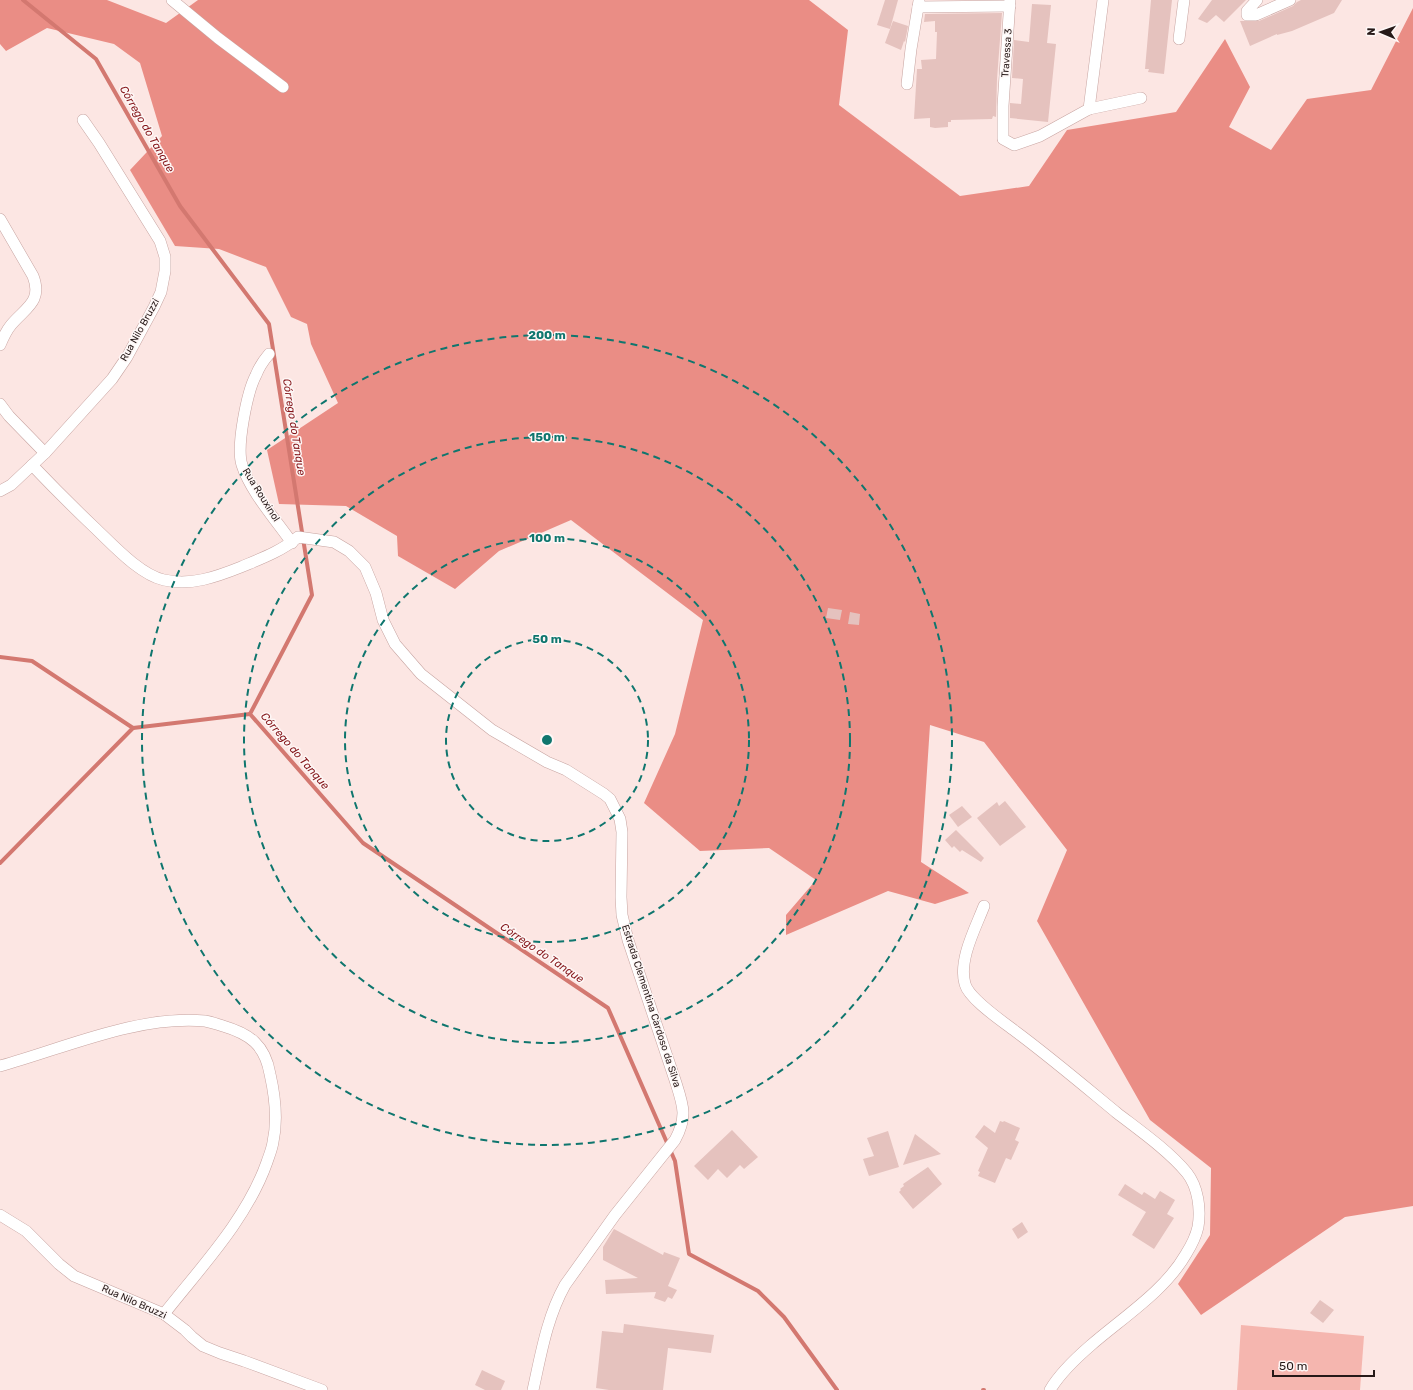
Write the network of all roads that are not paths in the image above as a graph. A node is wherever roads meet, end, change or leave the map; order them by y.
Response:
1 (172, 0) edge
2 (1103, 0) edge
3 (1184, 0) edge
4 (1257, 0) edge
5 (1290, 0) edge
6 (1010, 3) edge
7 (918, 4) edge
8 (1179, 40) dead end
9 (907, 84) dead end
10 (283, 87) dead end
11 (1141, 98) dead end
12 (1089, 109) junction
13 (83, 120) dead end
14 (0, 219) edge
15 (0, 345) edge
16 (269, 354) dead end
17 (0, 404) edge
18 (45, 453) junction
19 (32, 465) junction
20 (0, 491) edge
21 (295, 540) junction
22 (984, 906) dead end
23 (0, 1066) edge
24 (0, 1215) edge
25 (164, 1314) junction
26 (322, 1390) edge
27 (533, 1390) edge
28 (1050, 1390) edge

1 - 10 street
2 - 12 street
3 - 8 street
4 - 5 street
6 - 7 street
6 - 12 street, Travessa 3
7 - 9 street
11 - 12 street
13 - 18 street, Rua Nilo Bruzzi
14 - 15 street
16 - 21 street, Rua Rouxinol
17 - 18 street
18 - 19 street, Rua Nilo Bruzzi
19 - 20 street, Rua Nilo Bruzzi
19 - 21 street
21 - 27 street, Estrada Clementina Cardoso da Silva
22 - 28 street
23 - 25 street
24 - 25 street, Rua Nilo Bruzzi
25 - 26 street, Rua Nilo Bruzzi

